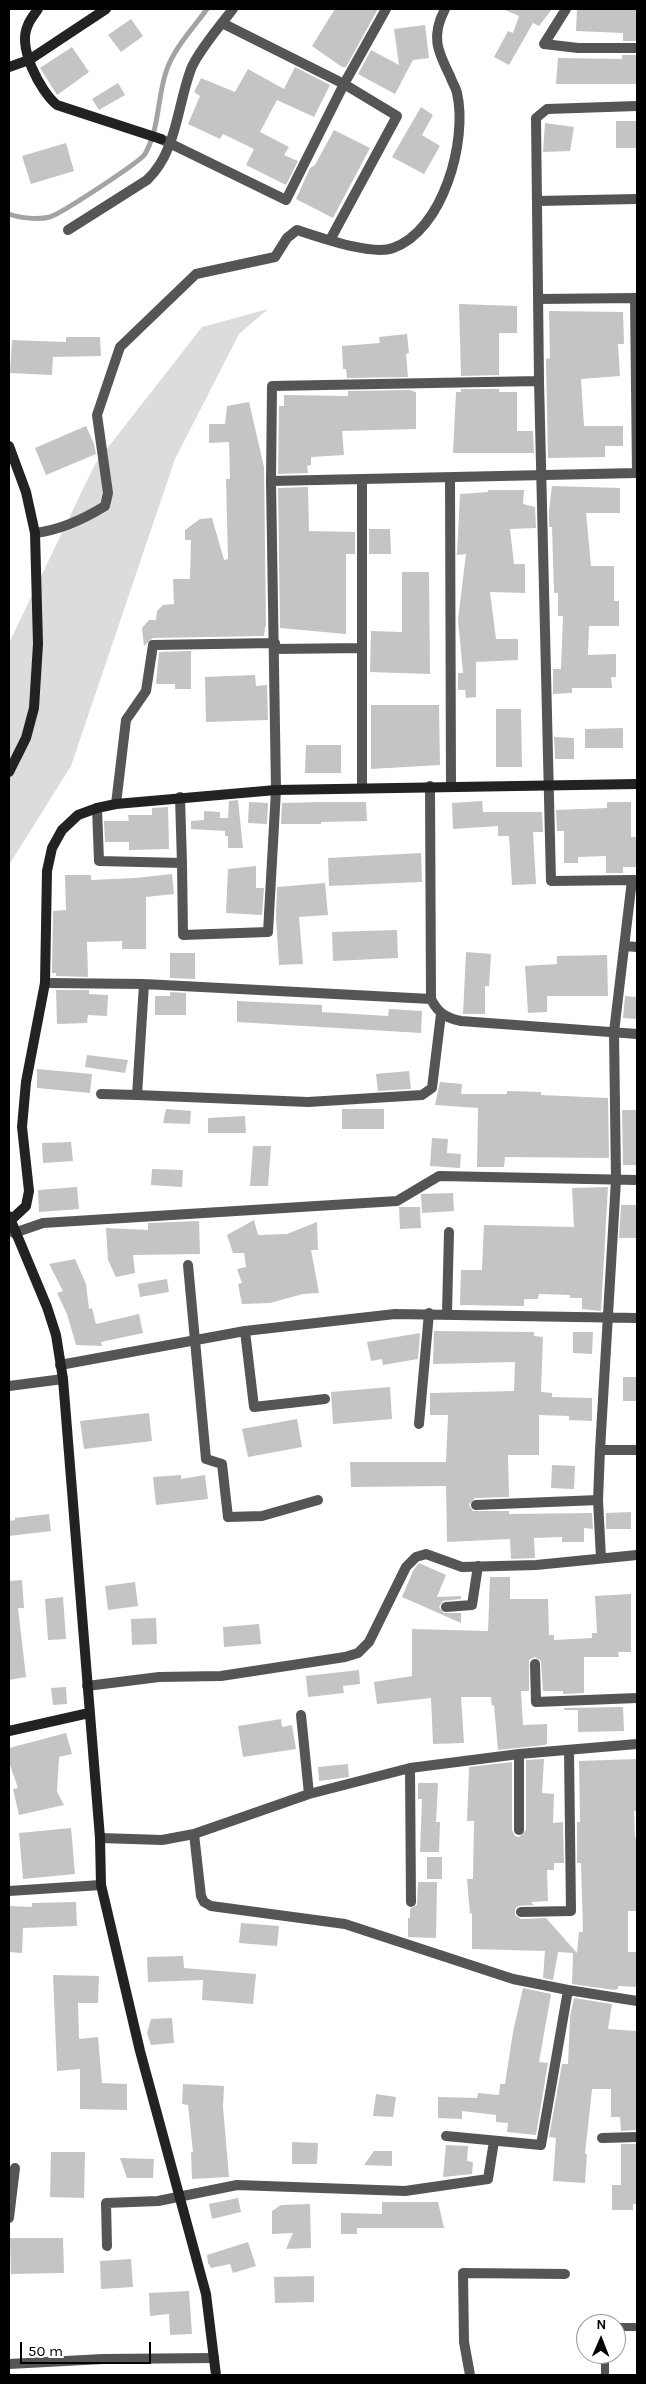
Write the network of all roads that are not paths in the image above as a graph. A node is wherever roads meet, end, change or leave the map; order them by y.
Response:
1 (38, 9) edge
2 (106, 9) edge
3 (233, 9) edge
4 (386, 9) edge
5 (445, 9) edge
6 (566, 9) edge
7 (222, 23) junction
8 (637, 48) edge
9 (29, 60) junction
10 (9, 67) edge
11 (344, 84) junction
12 (637, 106) edge
13 (166, 141) junction
14 (637, 199) edge
15 (537, 201) junction
16 (68, 230) dead end
17 (330, 240) junction
18 (636, 298) edge
19 (538, 299) junction
20 (539, 381) junction
21 (9, 446) edge
22 (542, 476) junction
23 (450, 478) junction
24 (362, 480) junction
25 (270, 481) junction
26 (35, 533) junction
27 (275, 646) junction
28 (362, 648) junction
29 (9, 772) edge
30 (548, 784) junction
31 (637, 784) edge
32 (430, 786) junction
33 (451, 786) junction
34 (362, 787) junction
35 (276, 790) junction
36 (180, 797) junction
37 (116, 804) junction
38 (97, 808) junction
39 (182, 863) junction
40 (634, 880) edge
41 (625, 946) junction
42 (637, 947) edge
43 (45, 982) junction
44 (144, 984) junction
45 (431, 999) junction
46 (442, 1014) junction
47 (614, 1032) junction
48 (637, 1034) edge
49 (101, 1094) dead end
50 (137, 1095) junction
51 (616, 1180) junction
52 (637, 1180) edge
53 (10, 1218) edge
54 (449, 1232) dead end
55 (14, 1233) junction
56 (188, 1265) dead end
57 (429, 1314) junction
58 (447, 1314) junction
59 (637, 1318) edge
60 (609, 1319) junction
61 (245, 1331) junction
62 (196, 1339) junction
63 (60, 1365) junction
64 (63, 1379) junction
65 (9, 1386) edge
66 (325, 1398) dead end
67 (419, 1424) dead end
68 (600, 1450) junction
69 (637, 1450) edge
70 (318, 1500) dead end
71 (598, 1500) junction
72 (476, 1505) dead end
73 (637, 1555) edge
74 (601, 1558) junction
75 (478, 1566) junction
76 (446, 1607) dead end
77 (535, 1664) dead end
78 (87, 1686) junction
79 (637, 1698) edge
80 (89, 1713) junction
81 (300, 1715) dead end
82 (9, 1731) edge
83 (637, 1744) edge
84 (569, 1751) junction
85 (519, 1754) junction
86 (410, 1768) junction
87 (309, 1794) junction
88 (519, 1830) dead end
89 (194, 1834) junction
90 (100, 1838) junction
91 (101, 1885) junction
92 (9, 1891) edge
93 (410, 1902) dead end
94 (521, 1912) dead end
95 (568, 1990) junction
96 (637, 2001) edge
97 (446, 2136) dead end
98 (637, 2137) edge
99 (602, 2138) dead end
100 (494, 2141) junction
101 (15, 2168) dead end
102 (179, 2197) junction
103 (9, 2218) edge
104 (107, 2246) dead end
105 (565, 2274) dead end
106 (214, 2358) junction
107 (9, 2364) edge
108 (216, 2375) edge
109 (470, 2375) edge

1 - 9 street
2 - 9 street
3 - 7 street
4 - 11 street
5 - 17 street
6 - 8 street
7 - 11 street
7 - 13 street
9 - 10 street
9 - 13 street
11 - 13 street
11 - 17 street
12 - 15 street
13 - 16 street
14 - 15 street
15 - 19 street
17 - 26 street
18 - 19 street
18 - 22 street
19 - 20 street
20 - 22 street
20 - 25 street
21 - 26 street
22 - 23 street
22 - 30 street
23 - 24 street
23 - 33 street
24 - 25 street
24 - 28 street
25 - 27 street
26 - 29 street
27 - 28 street
27 - 35 street
27 - 37 street
28 - 34 street
30 - 31 street
30 - 33 street
30 - 40 street
32 - 33 street
32 - 34 street
32 - 45 street
34 - 35 street
35 - 36 street
35 - 39 street
36 - 37 street
36 - 39 street
37 - 38 street
38 - 39 street
38 - 43 street
40 - 41 street
41 - 42 street
41 - 47 street
43 - 44 street
43 - 53 street
44 - 45 street
44 - 50 street
45 - 46 street
46 - 47 street
46 - 50 street
47 - 48 street
47 - 51 street
49 - 50 street
51 - 52 street
51 - 55 street
51 - 60 street
53 - 55 street
54 - 58 street
55 - 63 street
56 - 62 street
57 - 58 street
57 - 61 street
57 - 67 street
58 - 60 street
59 - 60 street
60 - 68 street
61 - 62 street
61 - 66 street
62 - 63 street
62 - 70 street
63 - 64 street
64 - 65 street
64 - 78 street
68 - 69 street
68 - 71 street
71 - 72 street
71 - 74 street
73 - 74 street
74 - 75 street
75 - 76 street
75 - 78 street
77 - 79 street
78 - 80 street
80 - 82 street
80 - 90 street
81 - 87 street
83 - 84 street
84 - 85 street
84 - 94 street
85 - 86 street
85 - 88 street
86 - 87 street
86 - 93 street
87 - 89 street
89 - 90 street
89 - 95 street
90 - 91 street
91 - 92 street
91 - 102 street
95 - 96 street
95 - 100 street
97 - 100 street
98 - 99 street
100 - 102 street
101 - 103 street
102 - 104 street
102 - 106 street
105 - 109 street
106 - 107 street
106 - 108 street

